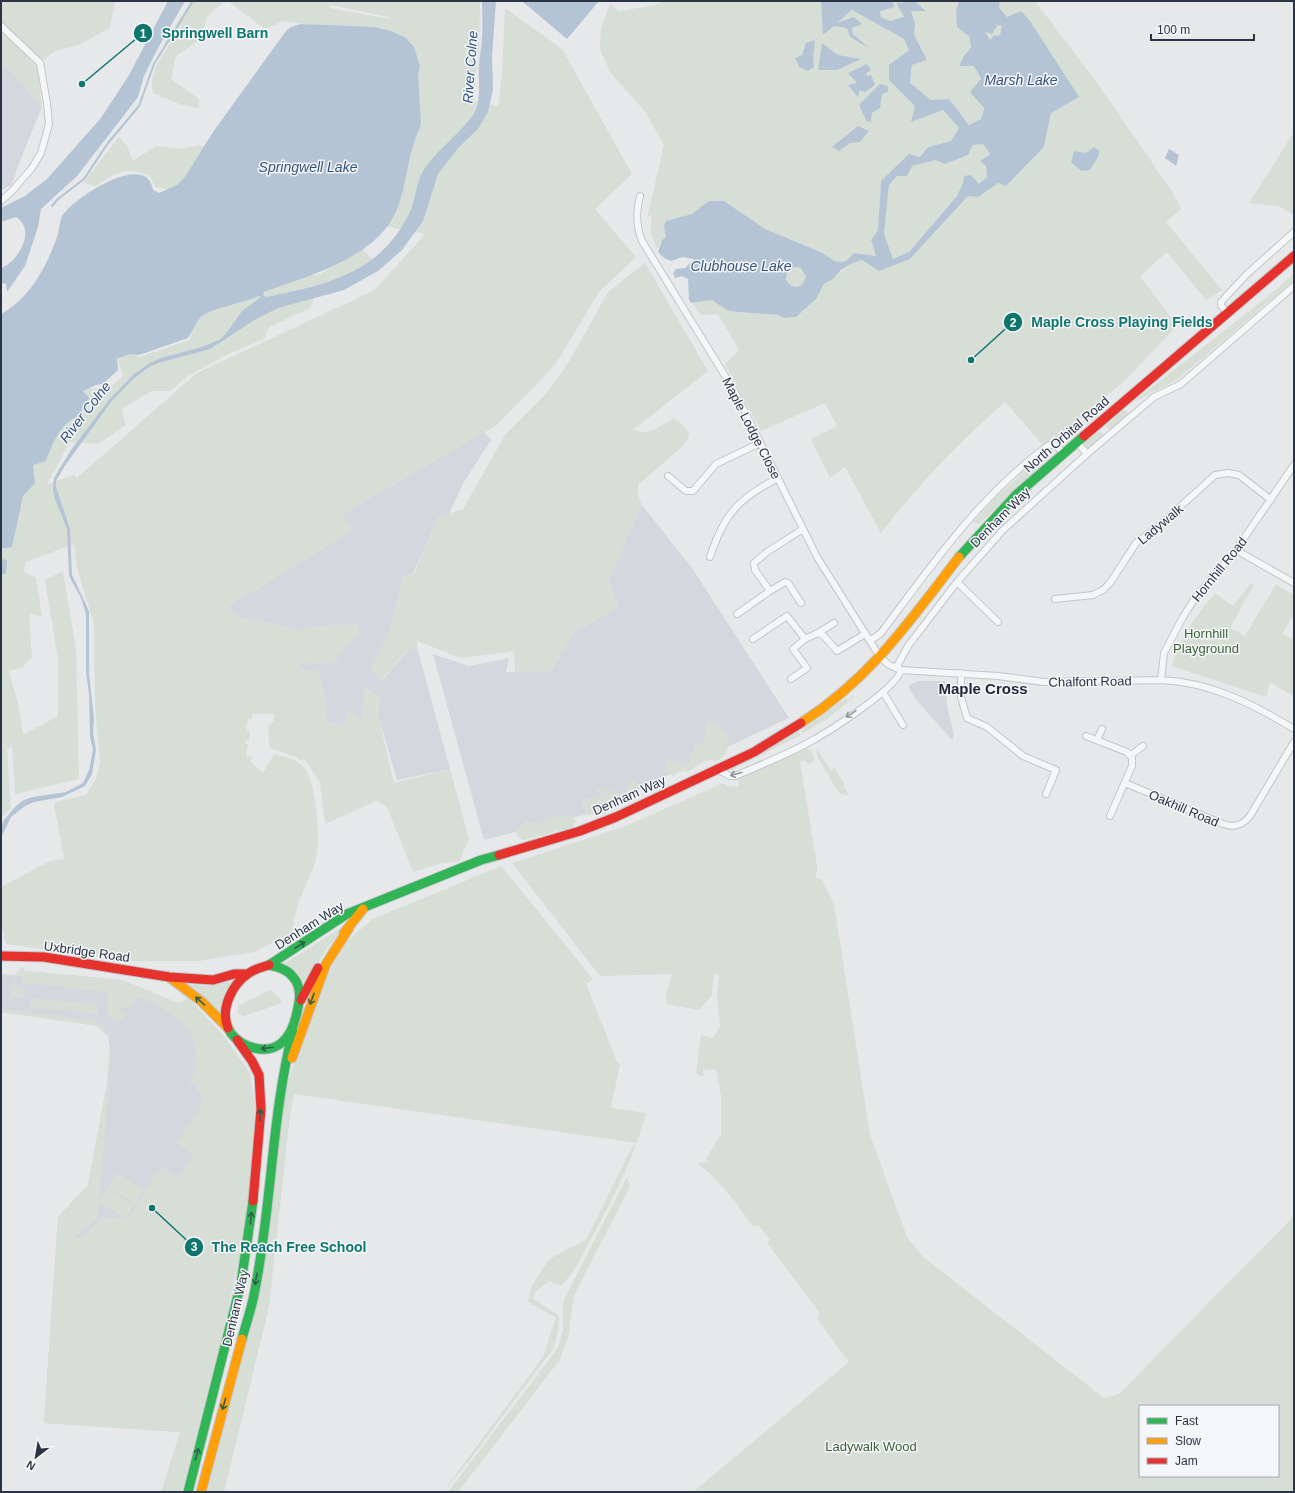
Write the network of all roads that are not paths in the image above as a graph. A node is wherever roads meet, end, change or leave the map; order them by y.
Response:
1 (1, 26) edge
2 (640, 196) dead end
3 (1, 201) edge
4 (1294, 232) edge
5 (1294, 256) edge
6 (1294, 286) edge
7 (1227, 313) junction
8 (1077, 442) junction
9 (760, 443) junction
10 (1064, 453) junction
11 (1087, 454) junction
12 (1294, 465) edge
13 (668, 476) dead end
14 (778, 478) junction
15 (1271, 500) junction
16 (803, 529) junction
17 (1236, 550) junction
18 (710, 557) dead end
19 (957, 582) junction
20 (1294, 583) edge
21 (770, 591) junction
22 (1055, 599) dead end
23 (801, 603) dead end
24 (737, 614) dead end
25 (998, 622) dead end
26 (834, 623) dead end
27 (818, 633) junction
28 (865, 634) junction
29 (753, 639) dead end
30 (805, 639) junction
31 (870, 641) junction
32 (880, 657) junction
33 (899, 669) junction
34 (961, 673) junction
35 (791, 679) dead end
36 (1162, 680) junction
37 (883, 692) junction
38 (903, 725) dead end
39 (1102, 729) dead end
40 (1294, 729) edge
41 (1086, 736) dead end
42 (1097, 740) junction
43 (1294, 742) edge
44 (1144, 746) dead end
45 (1132, 755) junction
46 (718, 769) junction
47 (1125, 783) junction
48 (1046, 794) dead end
49 (1110, 816) dead end
50 (363, 910) junction
51 (349, 928) junction
52 (1, 956) edge
53 (269, 964) junction
54 (247, 974) junction
55 (169, 977) junction
56 (301, 1000) junction
57 (228, 1028) junction
58 (293, 1031) junction
59 (237, 1040) junction
60 (281, 1088) junction
61 (188, 1492) edge
62 (201, 1492) edge

1 - 3 street
2 - 9 street, Maple Lodge Close
4 - 7 street
5 - 7 main road, North Orbital Road
6 - 11 street, Denham Way
7 - 8 main road, North Orbital Road
8 - 10 main road, North Orbital Road
8 - 11 street
9 - 13 street
9 - 14 street, Maple Lodge Close
10 - 31 street, Denham Way
10 - 32 main road, North Orbital Road
11 - 19 street, Denham Way
12 - 15 street, Hornhill Road
14 - 16 street, Maple Lodge Close
14 - 18 street
15 - 17 street, Hornhill Road
15 - 22 street, Ladywalk
16 - 21 street
16 - 28 street, Maple Lodge Close
17 - 20 street
17 - 36 street, Hornhill Road
19 - 25 street
19 - 33 street, Denham Way
21 - 23 street
21 - 24 street
26 - 27 street
27 - 28 street
27 - 30 street
28 - 31 street, Maple Lodge Close
29 - 30 street
30 - 35 street
31 - 32 street, Maple Lodge Close
32 - 33 street
32 - 46 main road, Denham Way
33 - 34 street, Chalfont Road
33 - 37 street, Denham Way
34 - 36 street, Chalfont Road
34 - 48 street
36 - 40 street, Chalfont Road
37 - 38 street
37 -> 46 street, Denham Way
39 - 42 street
41 - 42 street
42 - 45 street
43 - 47 street, Oakhill Road
44 - 45 street
45 - 47 street
46 - 50 main road, Denham Way
47 - 49 street
50 - 51 main road, Denham Way
53 -> 50 main road, Denham Way
51 - 56 main road, Denham Way
51 -> 60 main road
52 - 55 main road, Uxbridge Road
53 - 54 main road
53 - 56 main road
54 - 55 main road, Uxbridge Road
54 - 57 main road
57 -> 55 main road, Uxbridge Road
56 - 58 main road
57 - 59 main road
58 -> 59 main road
58 - 60 main road, Denham Way
61 -> 59 main road, Denham Way
60 -> 62 main road, Denham Way

